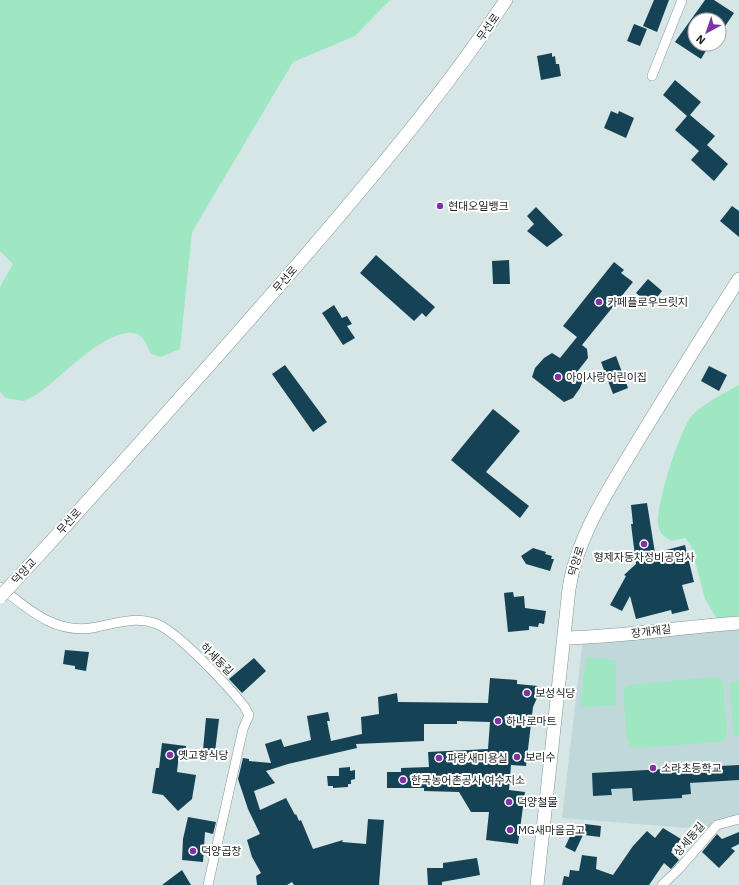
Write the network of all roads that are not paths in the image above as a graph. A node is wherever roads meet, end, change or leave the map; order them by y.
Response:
1 (506, 0) edge
2 (682, 0) edge
3 (652, 76) dead end
4 (739, 279) edge
5 (48, 545) joint
6 (0, 587) edge
7 (0, 597) edge
8 (739, 623) edge
9 (564, 638) junction
10 (739, 819) edge
11 (208, 885) edge
12 (536, 885) edge
13 (662, 885) edge

1 - 5 street, 무선로
2 - 3 street
4 - 9 street, 덕양로
5 - 7 street, 덕양교, bridge
6 - 11 street, 하세동길
8 - 9 street, 장개재길
9 - 12 street, 덕양로
10 - 13 street, 상세동길

